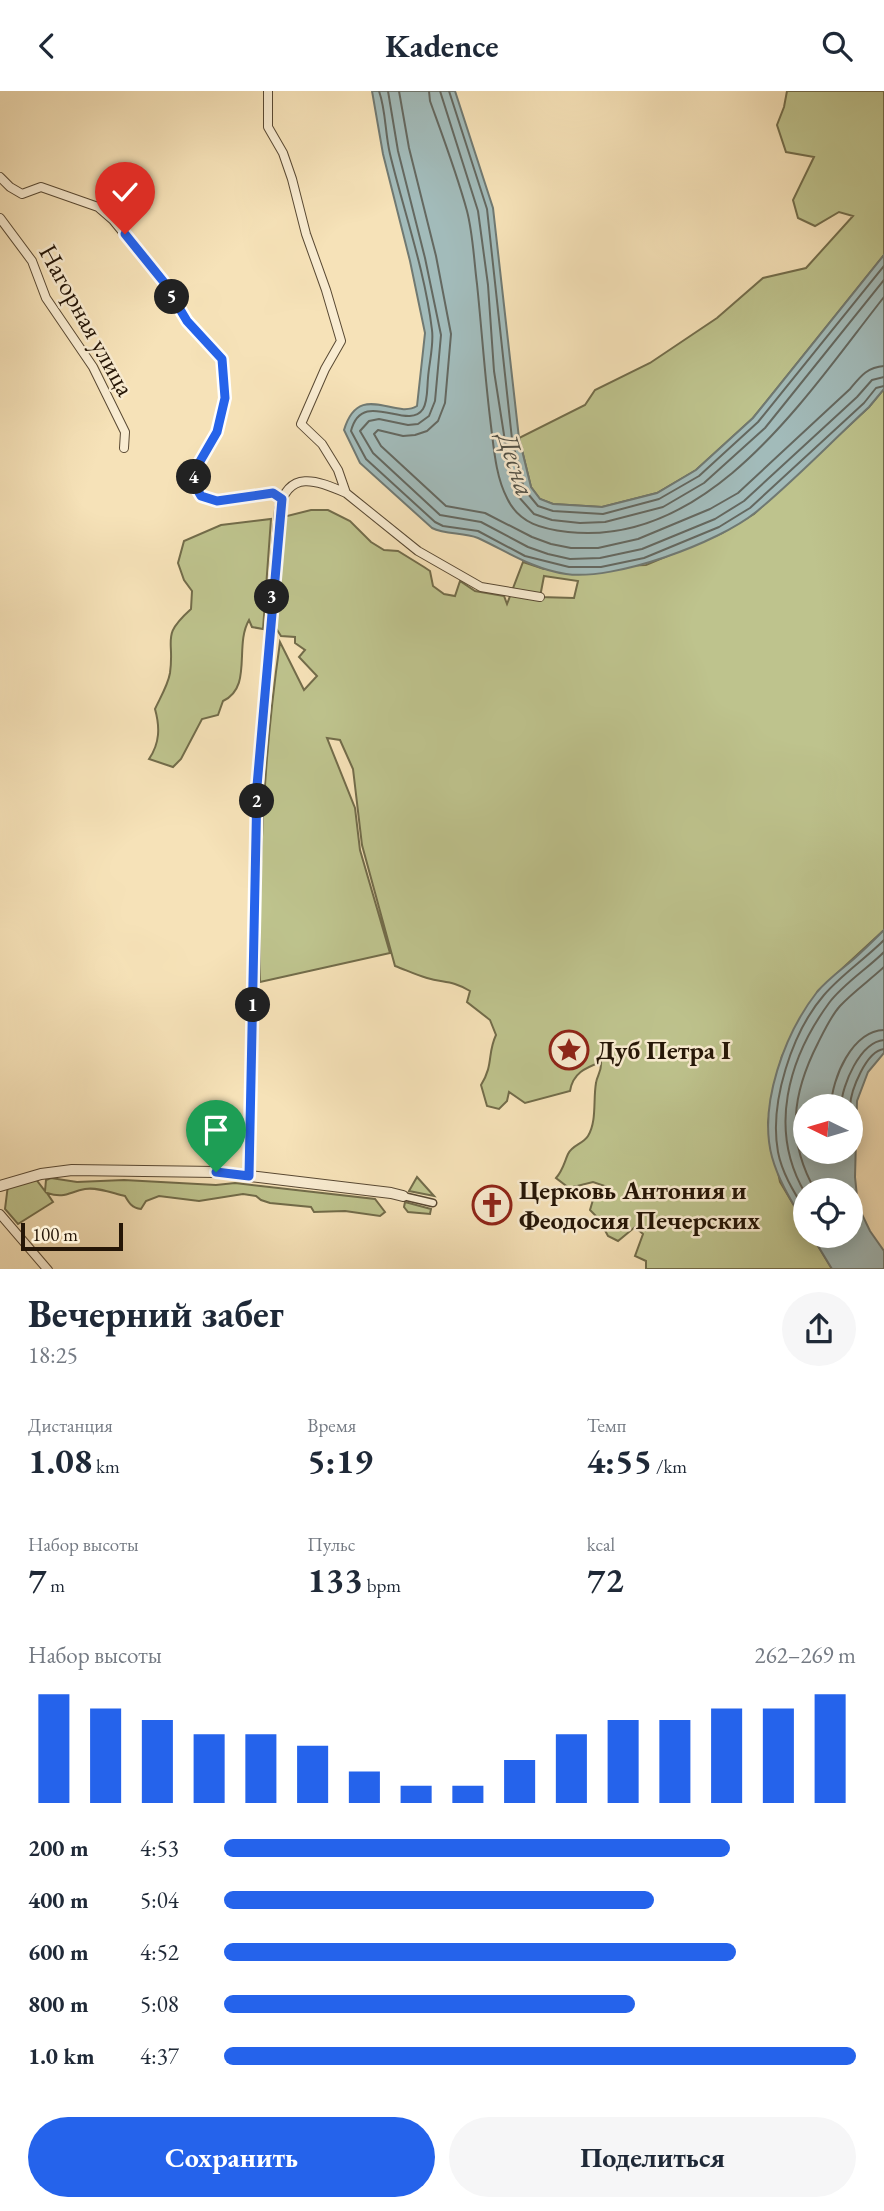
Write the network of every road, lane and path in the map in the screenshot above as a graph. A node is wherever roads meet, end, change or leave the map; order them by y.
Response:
1 (268, 91) edge
2 (0, 177) edge
3 (0, 218) edge
4 (124, 447) dead end
5 (346, 493) junction
6 (282, 499) junction
7 (540, 597) dead end
8 (249, 1176) junction
9 (0, 1186) edge
10 (403, 1196) joint
11 (433, 1203) dead end
12 (0, 1214) edge
13 (48, 1269) edge

1 - 5 street
2 - 6 street
3 - 4 street, Нагорная улица
5 - 6 street
5 - 7 street
6 - 8 street
8 - 9 street
8 - 10 street
10 - 11 street
12 - 13 street

